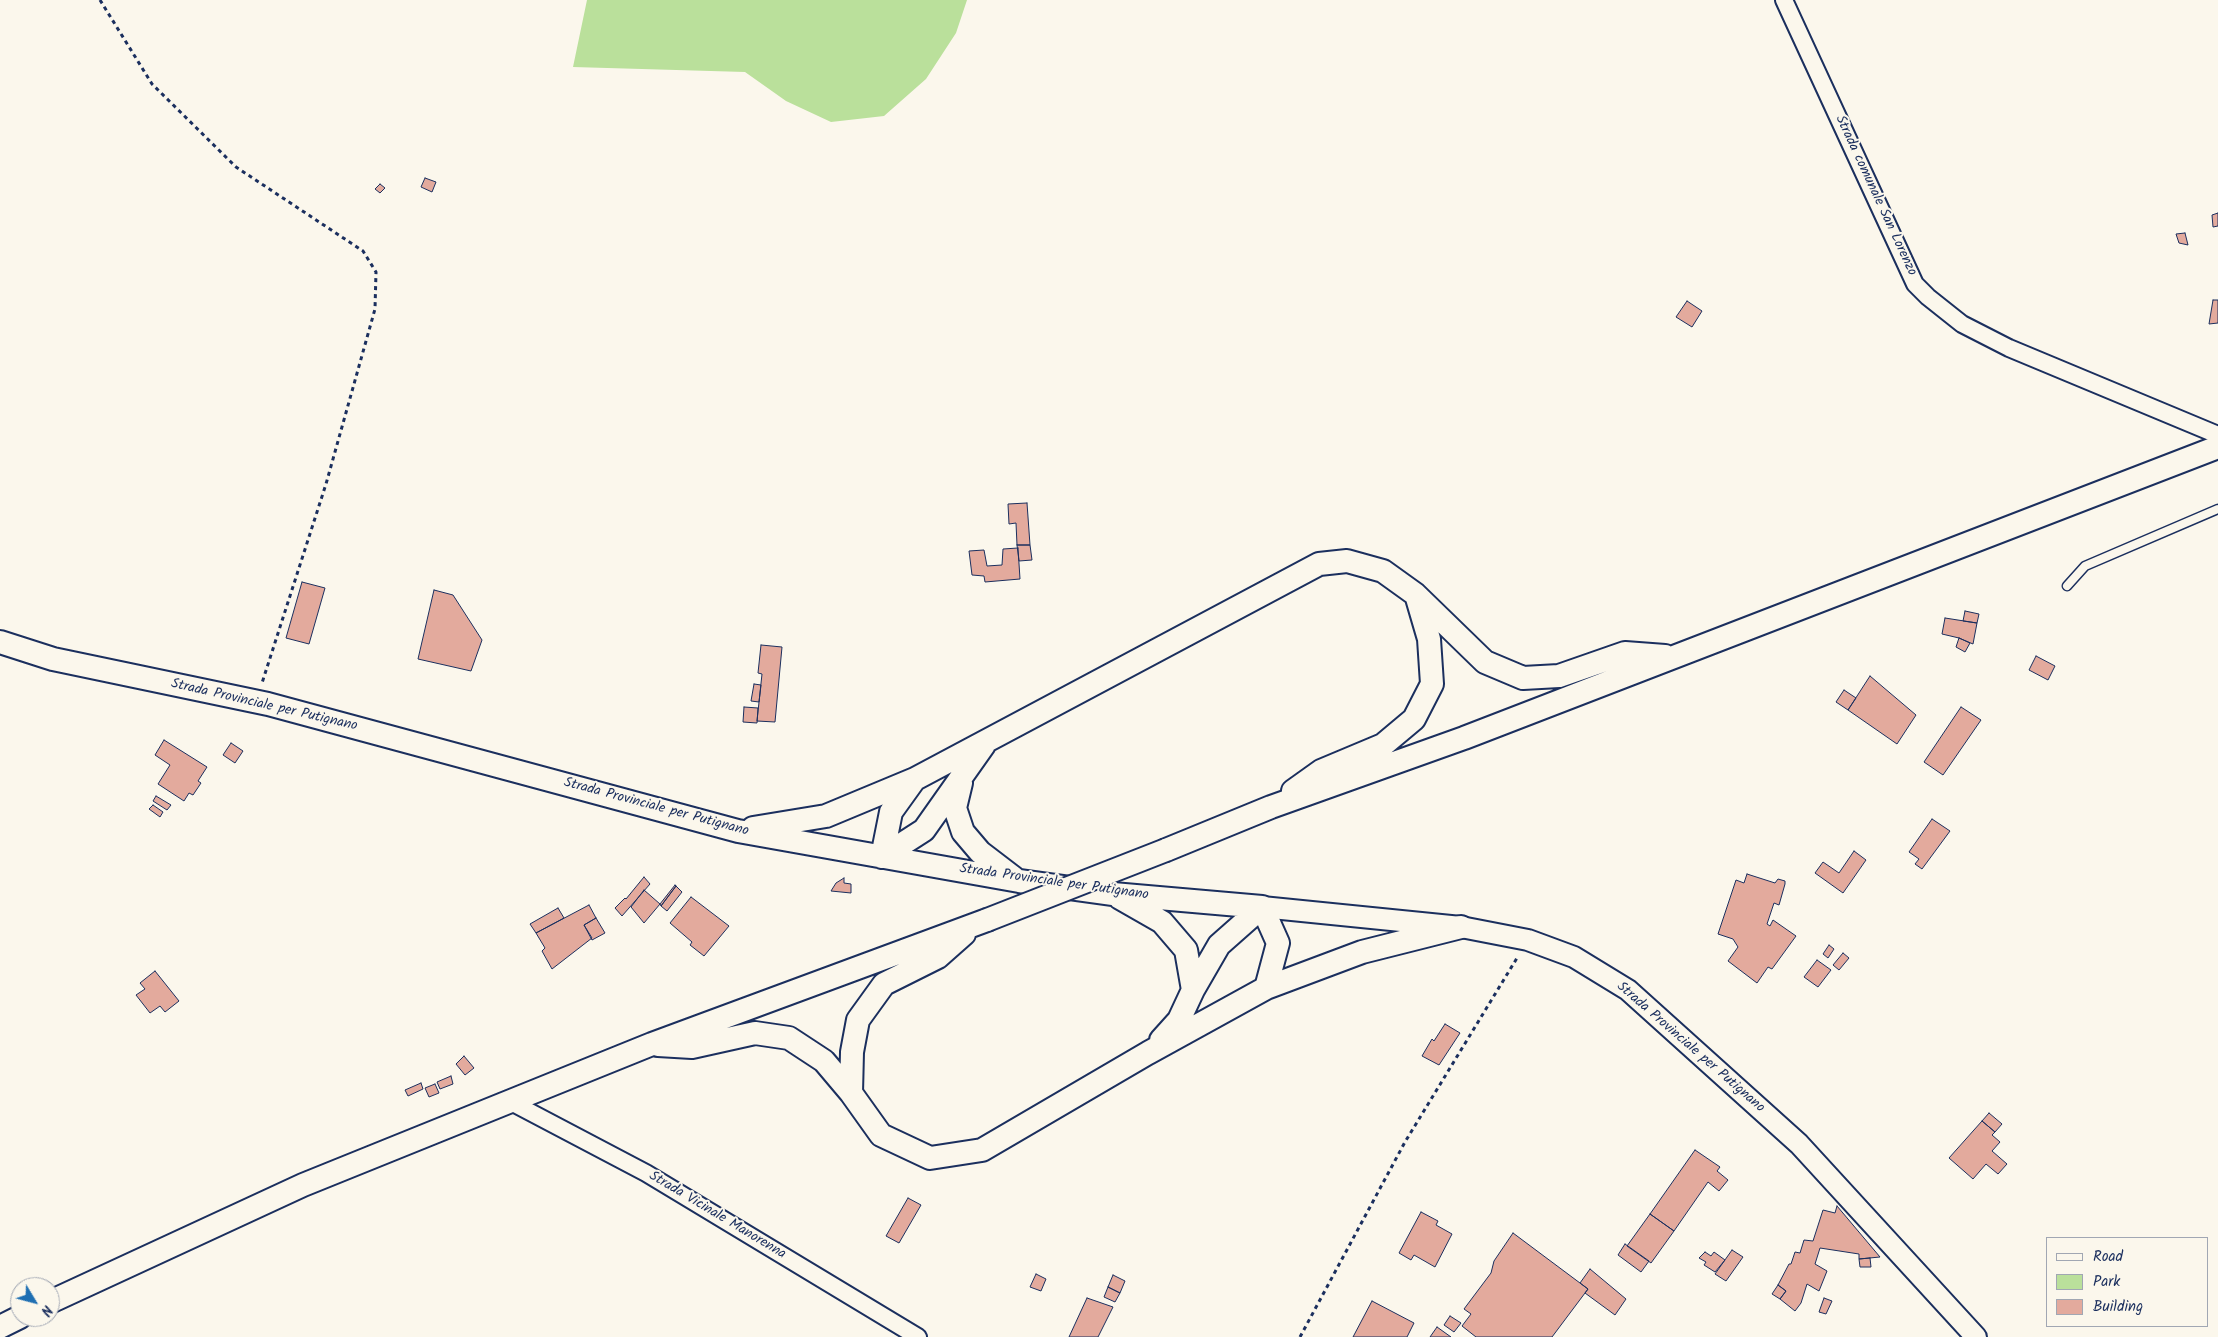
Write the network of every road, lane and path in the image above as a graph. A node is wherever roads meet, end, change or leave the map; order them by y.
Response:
1 (100, 0) edge
2 (1784, 0) edge
3 (2214, 437) edge
4 (2218, 509) edge
5 (2066, 586) dead end
6 (1416, 594) junction
7 (0, 642) edge
8 (1671, 656) junction
9 (256, 701) junction
10 (988, 740) junction
11 (963, 775) junction
12 (915, 779) junction
13 (1271, 807) junction
14 (738, 831) junction
15 (882, 857) junction
16 (1019, 881) junction
17 (1113, 894) junction
18 (1262, 907) junction
19 (982, 922) junction
20 (1461, 927) junction
21 (1528, 940) junction
22 (1266, 988) junction
23 (1193, 990) junction
24 (652, 1044) junction
25 (1148, 1053) junction
26 (851, 1093) junction
27 (511, 1102) junction
28 (60, 1297) edge
29 (918, 1337) edge
30 (1300, 1337) edge
31 (1976, 1337) edge

1 - 9 path
2 - 3 street, Strada comunale San Lorenzo
3 - 8 main road
4 - 5 lane
6 - 8 main road
6 - 10 main road
6 - 13 main road
7 - 9 main road, Strada Provinciale per Putignano
8 - 13 main road
9 - 14 main road, Strada Provinciale per Putignano
10 - 11 main road
10 - 12 main road
11 - 15 main road
11 - 16 main road
12 - 14 main road
12 - 15 main road
13 - 19 main road, bridge
14 - 15 main road, Strada Provinciale per Putignano
15 - 16 main road, Strada Provinciale per Putignano
16 - 17 main road, Strada Provinciale per Putignano
17 - 18 main road, Strada Provinciale per Putignano
17 - 23 main road
18 - 20 street, Strada Provinciale per Putignano
18 - 22 main road
18 - 23 main road
19 - 24 main road
19 - 26 main road
20 - 21 street, Strada Provinciale per Putignano
20 - 22 main road
21 - 30 path
21 - 31 street, Strada Provinciale per Putignano
22 - 25 main road
23 - 25 main road
24 - 26 main road
24 - 27 main road
25 - 26 main road
27 - 28 main road
27 - 29 street, Strada Vicinale Manorenna

